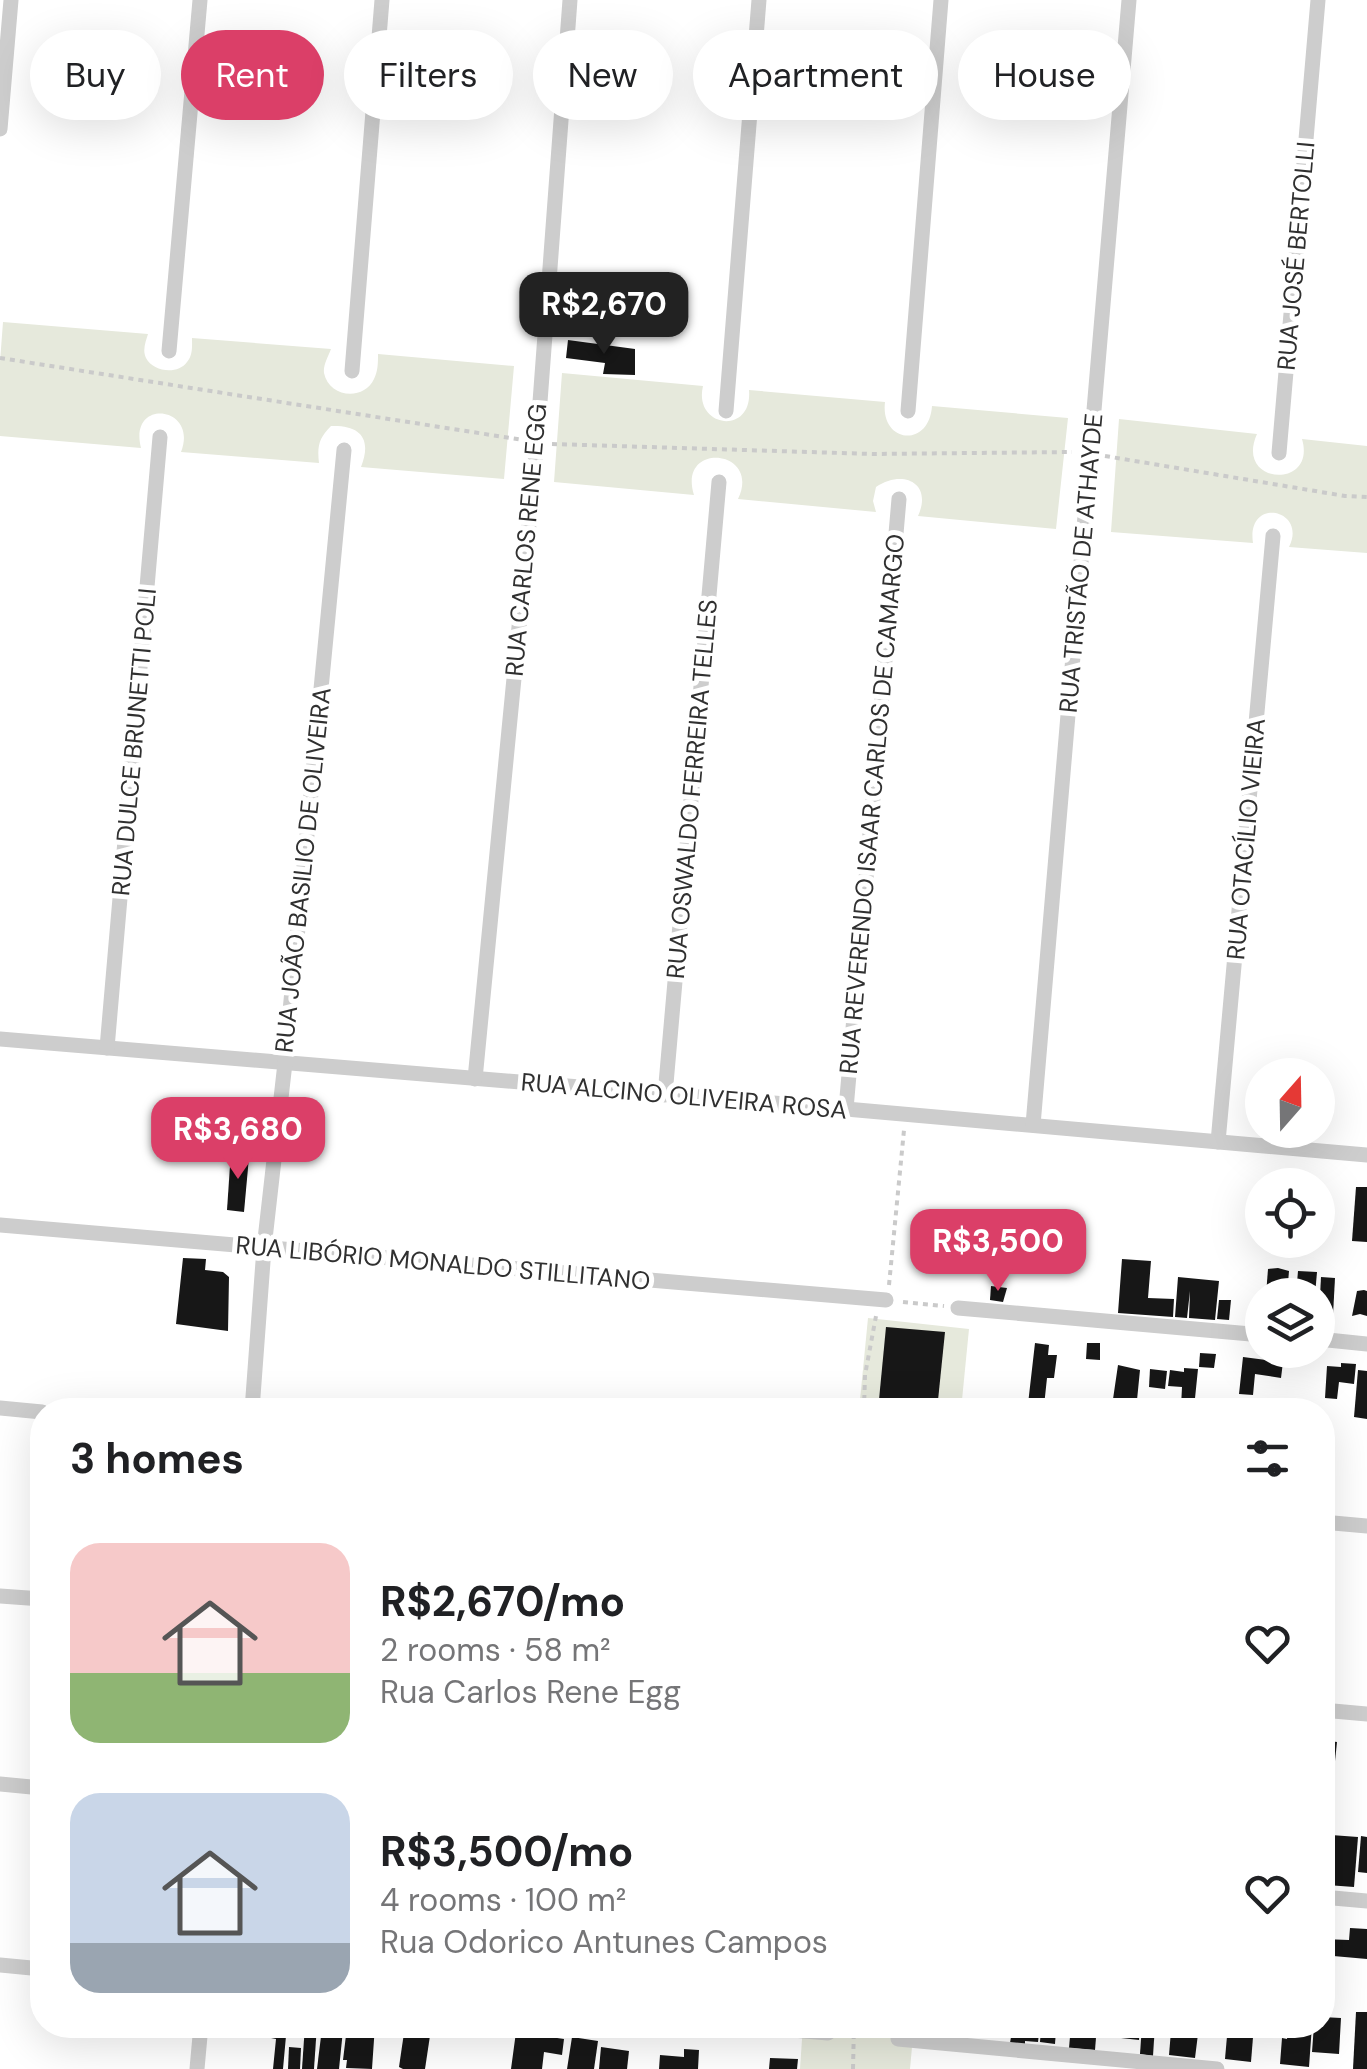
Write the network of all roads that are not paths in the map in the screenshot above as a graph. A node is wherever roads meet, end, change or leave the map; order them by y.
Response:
1 (11, 0) edge
2 (200, 0) edge
3 (382, 0) edge
4 (570, 0) edge
5 (759, 0) edge
6 (941, 0) edge
7 (1130, 0) edge
8 (1318, 0) edge
9 (0, 129) edge
10 (170, 351) dead end
11 (352, 371) dead end
12 (908, 411) dead end
13 (726, 412) dead end
14 (160, 437) dead end
15 (344, 450) dead end
16 (1279, 453) dead end
17 (719, 482) dead end
18 (899, 499) dead end
19 (1273, 536) dead end
20 (0, 1039) edge
21 (107, 1048) junction
22 (285, 1063) junction
23 (475, 1079) junction
24 (665, 1095) junction
25 (846, 1108) junction
26 (1033, 1125) junction
27 (1218, 1142) junction
28 (1367, 1155) edge
29 (0, 1224) edge
30 (264, 1248) junction
31 (888, 1295) road end
32 (958, 1308) road end
33 (1245, 1333) edge
34 (1335, 1341) edge
35 (1367, 1344) edge
36 (253, 1398) edge
37 (0, 1408) edge
38 (30, 1411) edge
39 (1335, 1523) edge
40 (1367, 1526) edge
41 (0, 1596) edge
42 (30, 1598) edge
43 (1335, 1711) edge
44 (1367, 1714) edge
45 (0, 1784) edge
46 (30, 1787) edge
47 (1335, 1898) edge
48 (1367, 1901) edge
49 (0, 1966) edge
50 (30, 1968) edge
51 (200, 2038) edge
52 (898, 2039) dead end
53 (196, 2069) edge
54 (1216, 2069) edge

1 - 9 street
2 - 10 street
3 - 11 street
4 - 23 street, RUA CARLOS RENE EGG
5 - 13 street
6 - 12 street
7 - 26 street, RUA TRISTÃO DE ATHAYDE
8 - 16 street, RUA JOSÉ BERTOLLI
14 - 21 street, RUA DULCE BRUNETTI POLI
15 - 22 street, RUA JOÃO BASILIO DE OLIVEIRA
17 - 24 street, RUA OSWALDO FERREIRA TELLES
18 - 25 street, RUA REVERENDO ISAAR CARLOS DE CAMARGO
19 - 27 street, RUA OTACÍLIO VIEIRA
20 - 21 street, RUA ALCINO OLIVEIRA ROSA
21 - 22 street, RUA ALCINO OLIVEIRA ROSA
22 - 23 street, RUA ALCINO OLIVEIRA ROSA
22 - 30 street, RUA JOÃO BASILIO DE OLIVEIRA
23 - 24 street, RUA ALCINO OLIVEIRA ROSA
24 - 25 street, RUA ALCINO OLIVEIRA ROSA
25 - 26 street, RUA ALCINO OLIVEIRA ROSA
26 - 27 street, RUA ALCINO OLIVEIRA ROSA
27 - 28 street, RUA ALCINO OLIVEIRA ROSA
29 - 30 street, RUA LIBÓRIO MONALDO STILLITANO
30 - 31 street, RUA LIBÓRIO MONALDO STILLITANO
30 - 36 street, RUA JOÃO BASILIO DE OLIVEIRA
32 - 33 street
34 - 35 street
37 - 38 street
39 - 40 street
41 - 42 street
43 - 44 street
45 - 46 street
47 - 48 street
49 - 50 street
51 - 53 street
52 - 54 street

